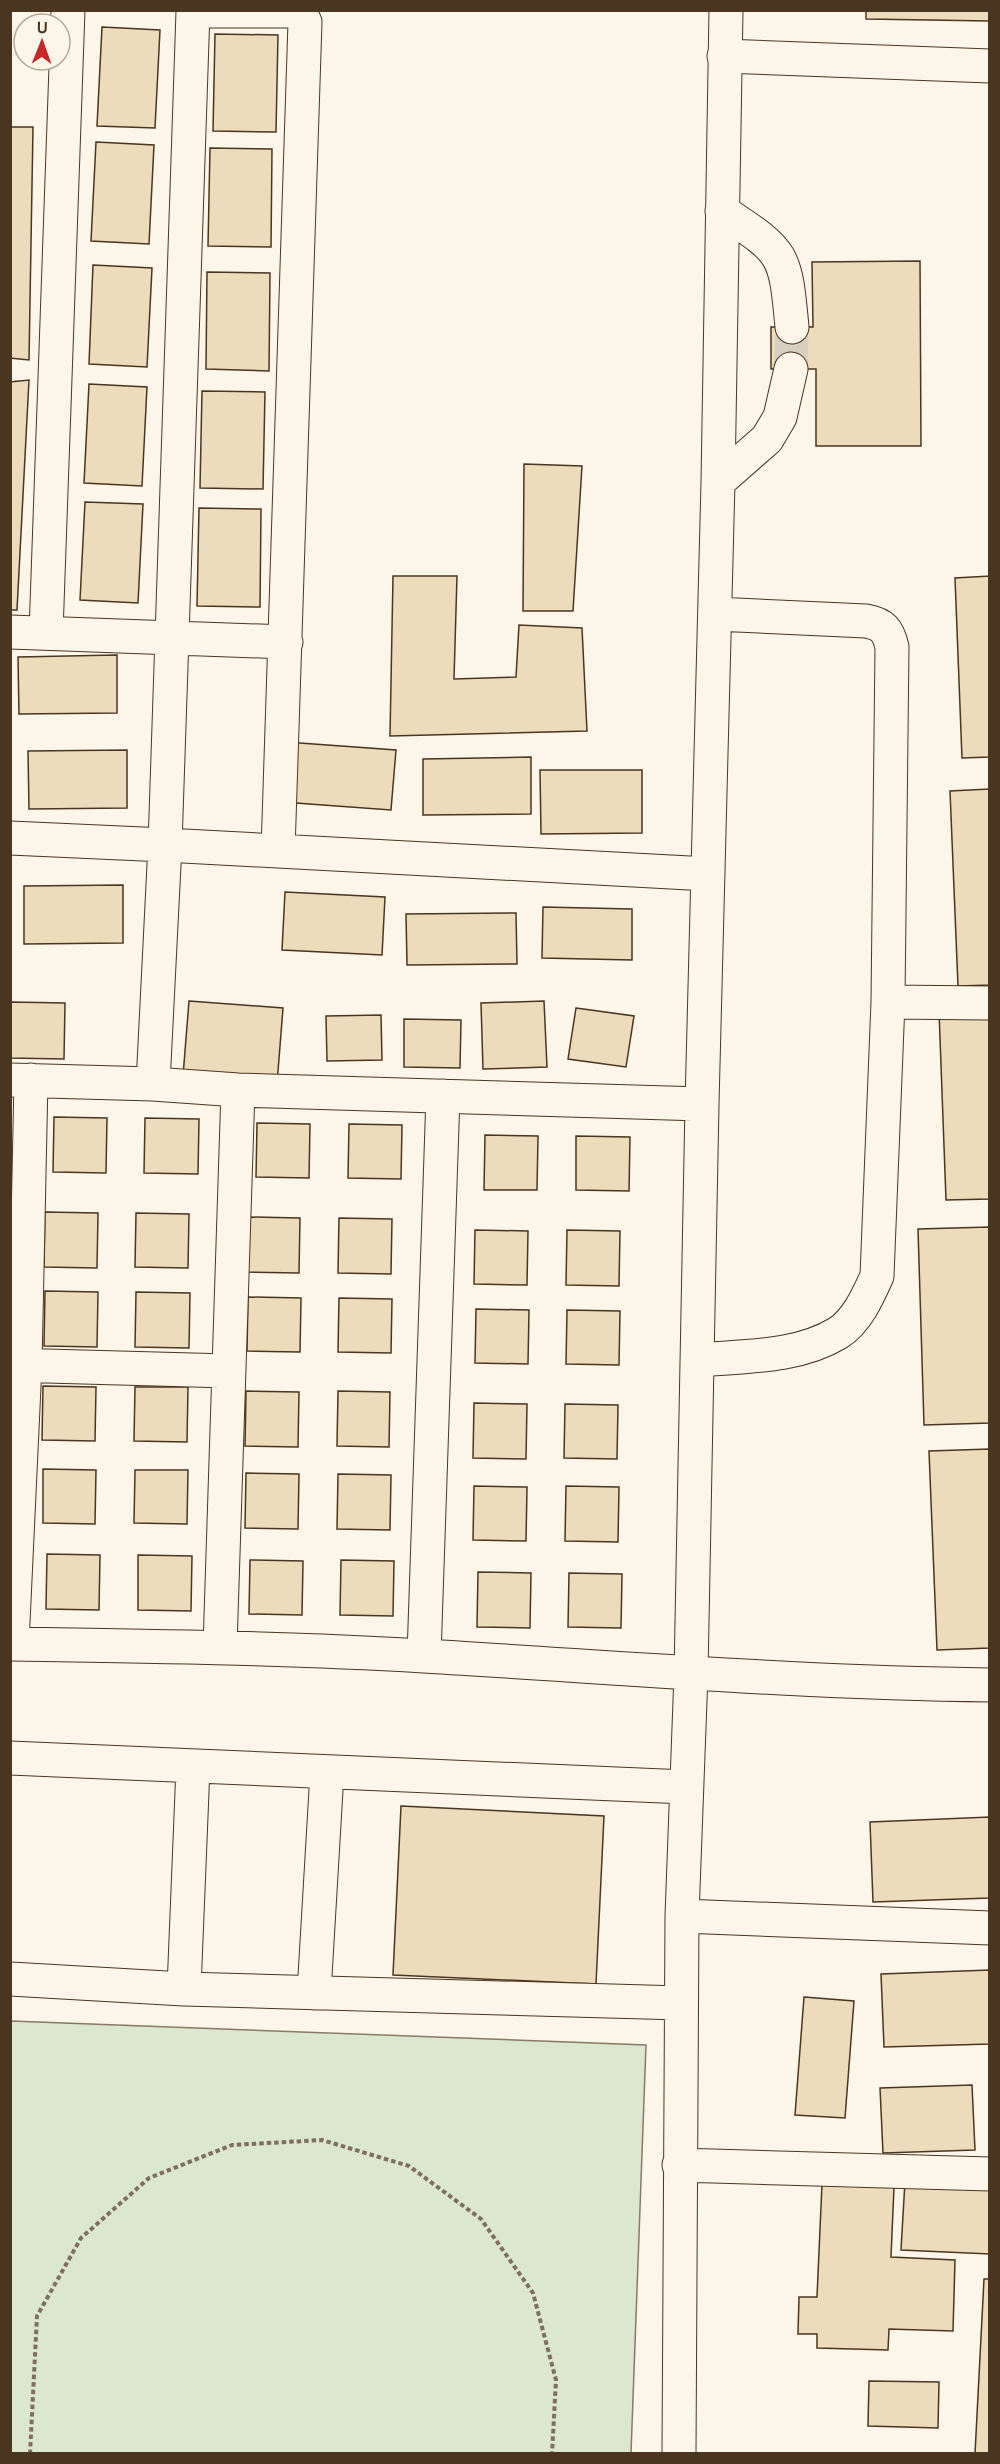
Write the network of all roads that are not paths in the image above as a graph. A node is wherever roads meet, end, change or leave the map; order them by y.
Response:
1 (68, 10) edge
2 (726, 10) edge
3 (193, 11) edge
4 (724, 56) junction
5 (990, 66) edge
6 (722, 211) junction
7 (792, 327) tunnel mouth
8 (791, 369) tunnel mouth
9 (718, 482) junction
10 (715, 614) junction
11 (10, 632) edge
12 (46, 633) junction
13 (173, 638) junction
14 (286, 642) junction
15 (10, 838) edge
16 (165, 844) junction
17 (278, 850) junction
18 (708, 874) junction
19 (888, 1002) junction
20 (990, 1003) edge
21 (21, 1080) edge
22 (153, 1084) junction
23 (238, 1090) junction
24 (443, 1096) junction
25 (702, 1104) junction
26 (698, 1360) junction
27 (18, 1365) edge
28 (229, 1371) junction
29 (11, 1644) edge
30 (220, 1647) junction
31 (424, 1656) junction
32 (691, 1674) junction
33 (990, 1684) edge
34 (10, 1758) edge
35 (194, 1767) junction
36 (327, 1773) junction
37 (686, 1787) junction
38 (682, 1916) junction
39 (990, 1928) edge
40 (10, 1979) edge
41 (184, 1989) junction
42 (314, 1993) junction
43 (681, 2003) junction
44 (679, 2165) junction
45 (990, 2174) edge
46 (679, 2454) edge

1 - 12 lane
2 - 4 lane
3 - 13 lane
3 - 14 lane
4 - 5 lane
4 - 6 lane
6 - 7 lane
6 - 9 lane
8 - 9 lane
9 - 10 lane
10 - 18 lane
10 - 19 lane
11 - 12 lane
12 - 13 lane
13 - 14 lane
13 - 16 lane
14 - 17 lane
15 - 16 lane
16 - 17 lane
16 - 22 lane
17 - 18 lane
18 - 25 lane
19 - 20 lane
19 - 26 lane
21 - 22 lane
21 - 27 lane
22 - 23 lane
23 - 24 lane
23 - 28 lane
24 - 25 lane
24 - 31 lane
25 - 26 lane
26 - 32 lane
27 - 28 lane
27 - 29 lane
28 - 30 lane
29 - 30 lane
30 - 31 lane
31 - 32 lane
32 - 33 lane
32 - 37 lane
34 - 35 lane
35 - 36 lane
35 - 41 lane
36 - 37 lane
36 - 42 lane
37 - 38 lane
38 - 39 lane
38 - 43 lane
40 - 41 lane
41 - 42 lane
42 - 43 lane
43 - 44 lane
44 - 45 lane
44 - 46 lane

